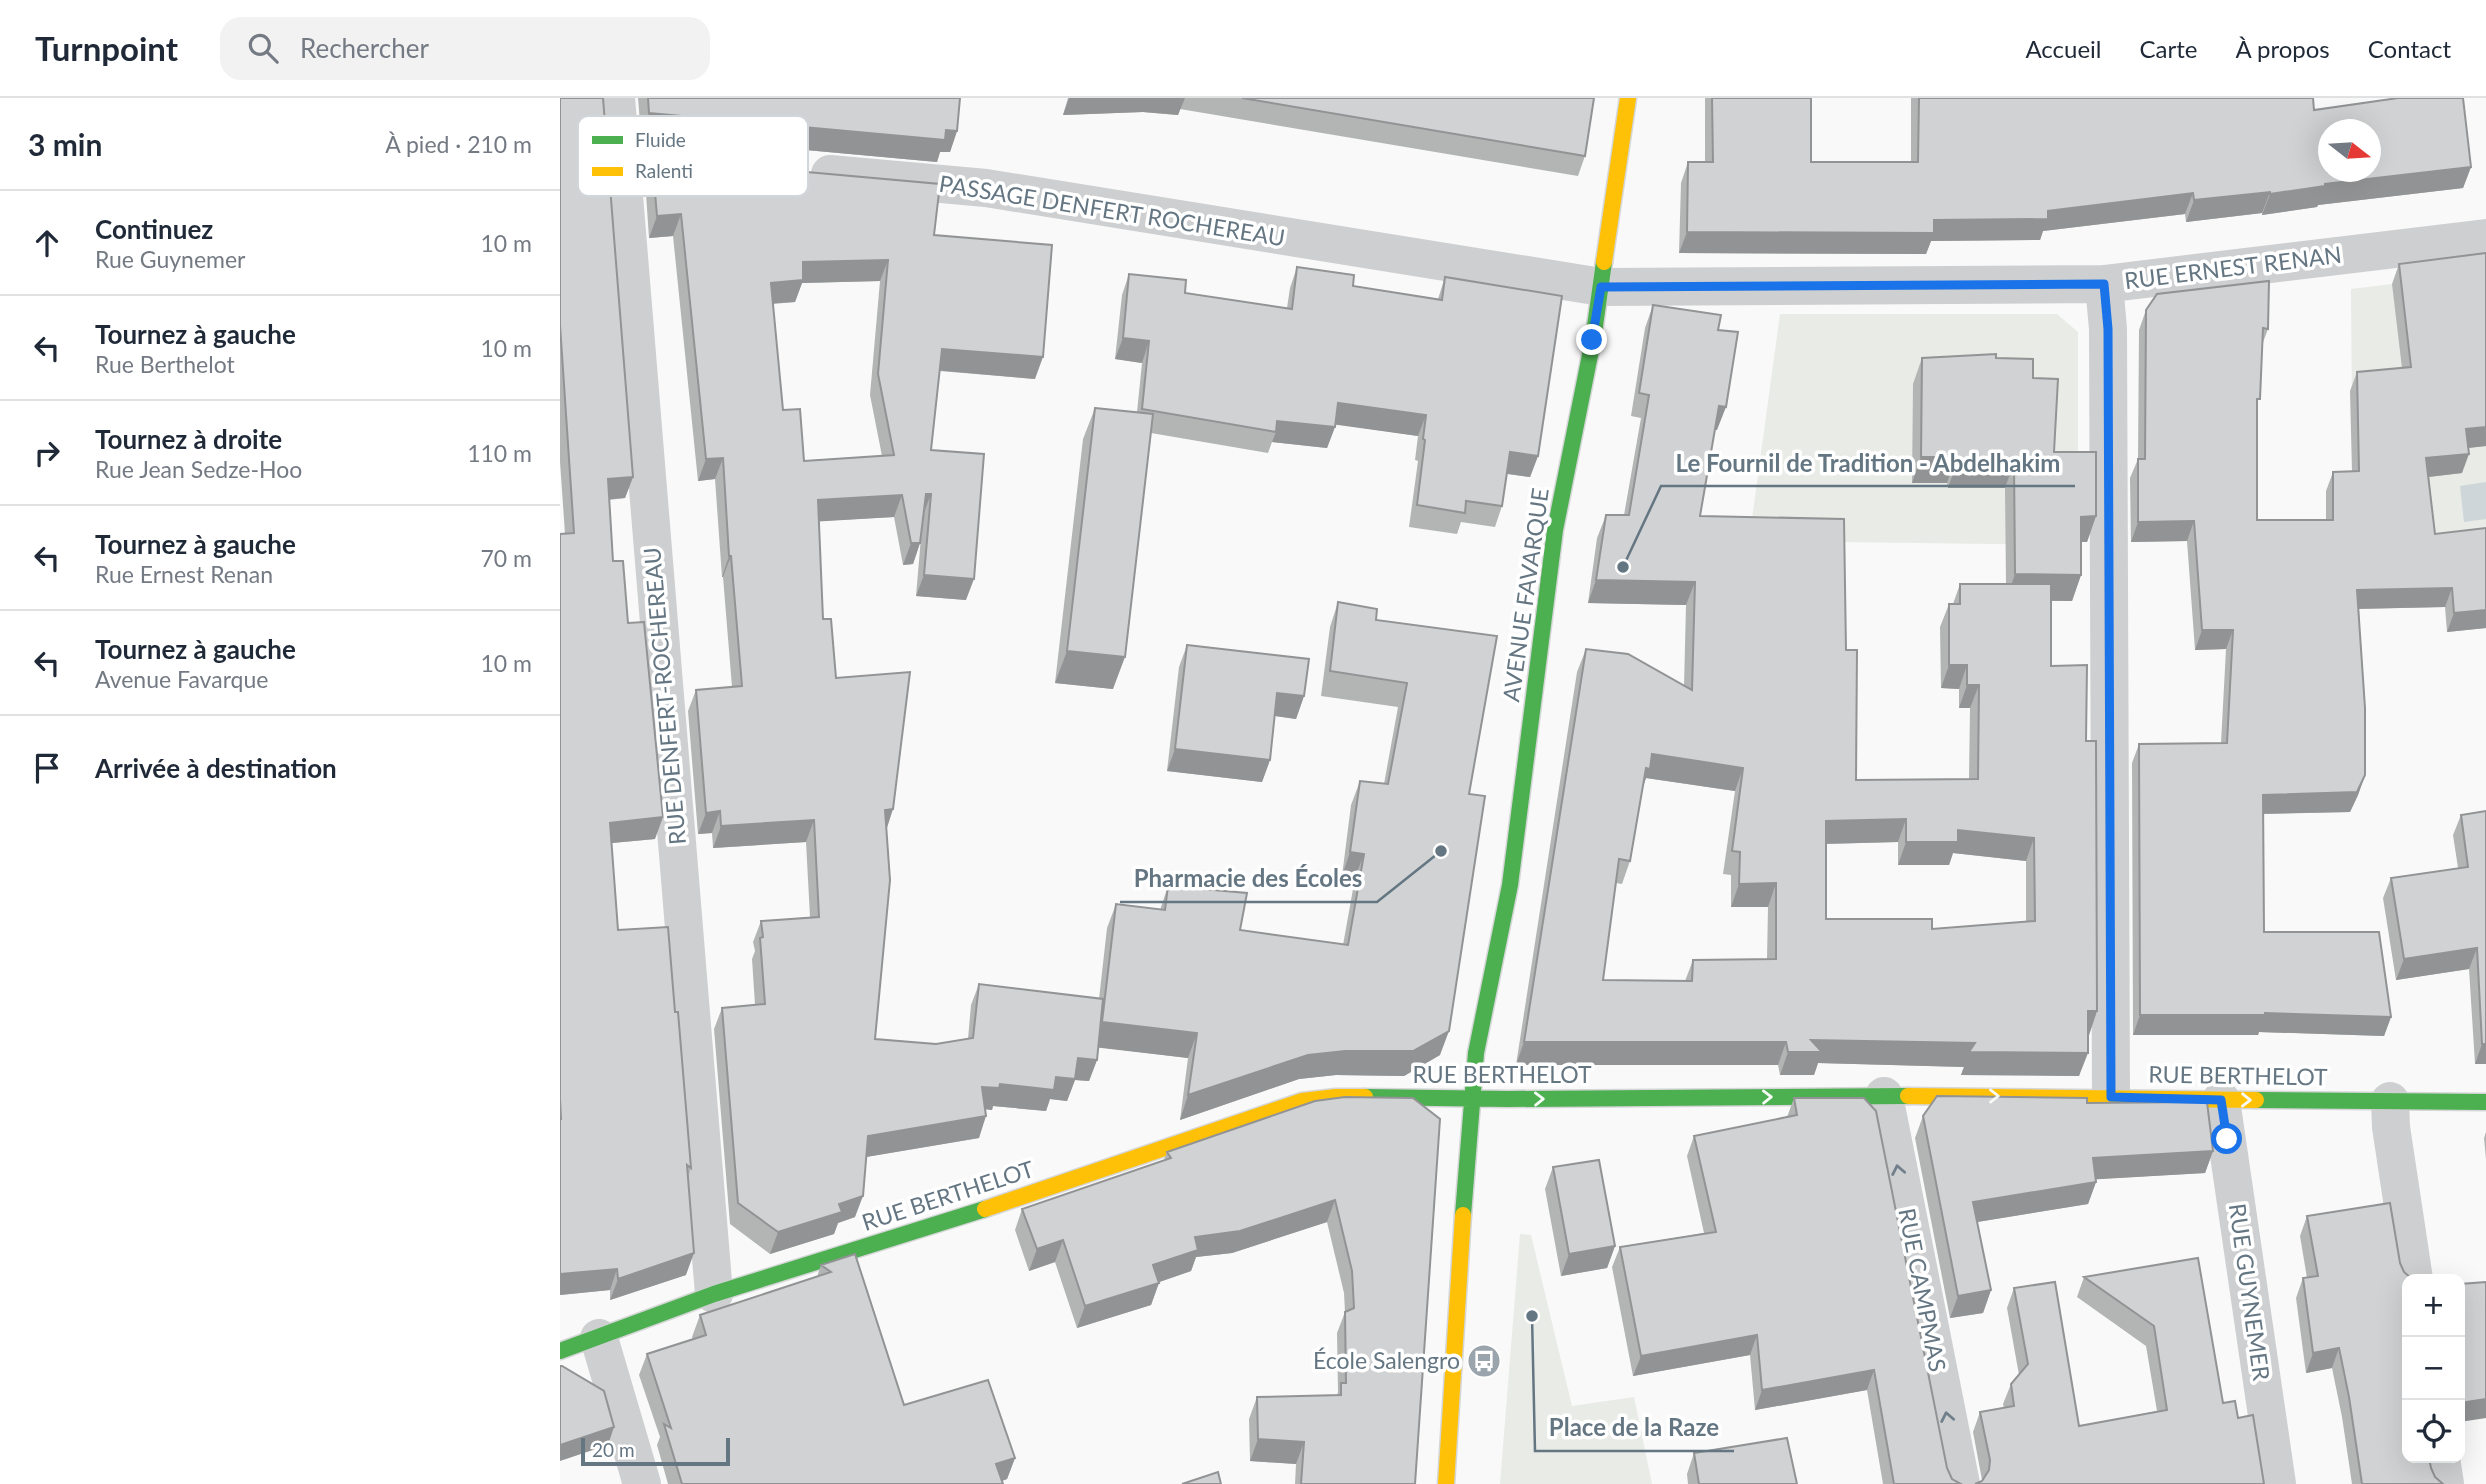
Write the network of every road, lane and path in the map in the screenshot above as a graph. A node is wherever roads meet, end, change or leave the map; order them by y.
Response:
1 (617, 98) edge
2 (1628, 98) edge
3 (618, 116) edge
4 (808, 171) edge
5 (624, 196) edge
6 (2486, 238) edge
7 (2104, 284) junction
8 (1601, 287) junction
9 (1884, 1096) junction
10 (2111, 1097) junction
11 (1471, 1098) junction
12 (2221, 1100) junction
13 (2390, 1101) junction
14 (2486, 1101) edge
15 (2413, 1274) edge
16 (715, 1294) junction
17 (598, 1338) junction
18 (560, 1351) edge
19 (2442, 1463) edge
20 (642, 1484) edge
21 (1446, 1484) edge
22 (1961, 1484) edge
23 (2277, 1484) edge
24 (2445, 1484) edge

1 - 3 street, RUE DENFERT-ROCHEREAU
2 - 8 street, AVENUE FAVARQUE
4 - 8 street, PASSAGE DENFERT ROCHEREAU
5 - 16 street, RUE DENFERT-ROCHEREAU
6 - 7 street, RUE ERNEST RENAN
7 - 8 street, RUE ERNEST RENAN
7 - 10 street
8 - 11 street, AVENUE FAVARQUE
9 -> 10 street, RUE BERTHELOT
11 -> 9 street, RUE BERTHELOT
22 -> 9 street, RUE CAMPMAS
10 - 12 street, RUE BERTHELOT
11 - 16 street, RUE BERTHELOT
11 - 21 street, AVENUE FAVARQUE
12 -> 13 street, RUE BERTHELOT
12 - 23 street, RUE GUYNEMER
13 - 14 street, RUE BERTHELOT
13 - 15 street
16 - 17 street, RUE BERTHELOT
17 - 18 street, RUE BERTHELOT
17 - 20 street
19 - 24 street

